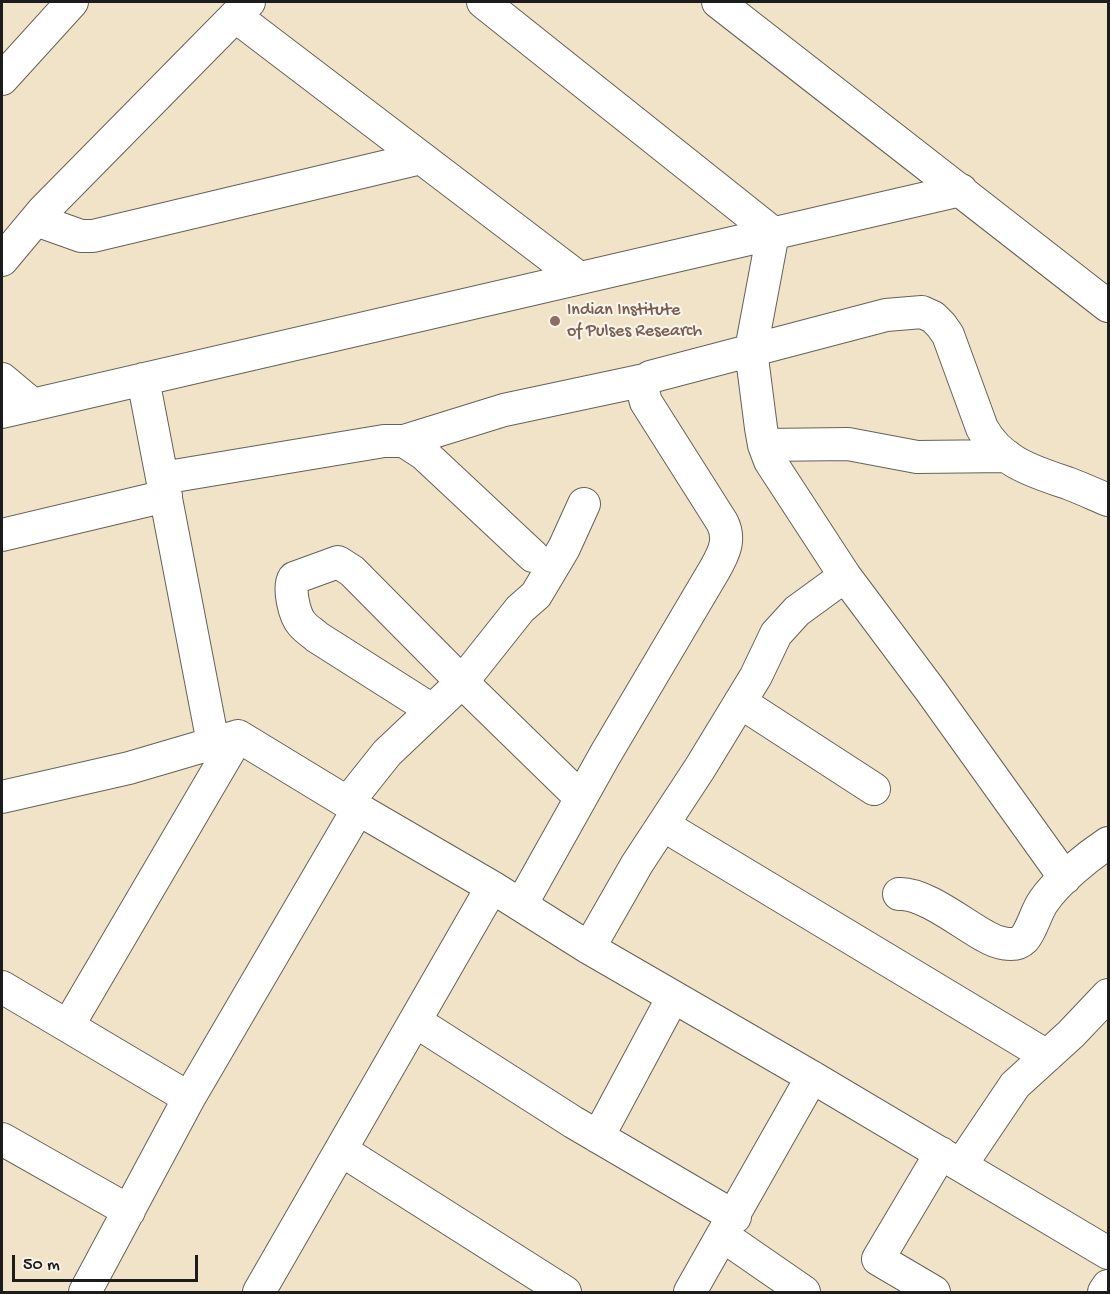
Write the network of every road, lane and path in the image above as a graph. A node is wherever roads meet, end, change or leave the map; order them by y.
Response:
1 (72, 2) edge
2 (483, 2) edge
3 (718, 2) edge
4 (242, 8) edge
5 (2, 79) edge
6 (421, 158) junction
7 (961, 190) junction
8 (36, 220) junction
9 (773, 233) junction
10 (2, 260) edge
11 (579, 278) junction
12 (1108, 306) edge
13 (751, 350) junction
14 (2, 379) edge
15 (144, 379) junction
16 (645, 380) junction
17 (33, 405) junction
18 (2, 412) edge
19 (404, 441) junction
20 (764, 445) junction
21 (1007, 456) junction
22 (164, 487) junction
23 (1108, 500) edge
24 (584, 504) dead end
25 (2, 535) edge
26 (533, 556) dead end
27 (845, 576) junction
28 (462, 682) junction
29 (740, 702) junction
30 (432, 710) junction
31 (226, 739) junction
32 (874, 789) dead end
33 (2, 797) edge
34 (581, 798) junction
35 (353, 806) junction
36 (663, 825) junction
37 (1108, 843) edge
38 (1065, 878) junction
39 (492, 887) junction
40 (899, 894) dead end
41 (521, 905) junction
42 (589, 948) junction
43 (2, 987) edge
44 (1108, 995) edge
45 (673, 997) junction
46 (415, 1021) junction
47 (68, 1026) junction
48 (1047, 1056) junction
49 (812, 1077) junction
50 (189, 1098) junction
51 (597, 1137) junction
52 (2, 1139) edge
53 (341, 1150) junction
54 (951, 1159) junction
55 (129, 1211) junction
56 (729, 1227) junction
57 (1108, 1253) edge
58 (1108, 1286) edge
59 (85, 1293) edge
60 (259, 1293) edge
61 (565, 1293) edge
62 (690, 1293) edge
63 (804, 1293) edge
64 (934, 1293) edge
65 (1104, 1293) edge

1 - 5 street
2 - 9 street
3 - 7 street
4 - 6 street
4 - 8 street
6 - 8 street
6 - 11 street
7 - 9 street
7 - 12 street
8 - 10 street
9 - 11 street
9 - 13 street
11 - 15 street
13 - 16 street
13 - 20 street
13 - 21 street
14 - 17 street
15 - 17 street
15 - 22 street
16 - 19 street
16 - 34 street
17 - 18 street
19 - 22 street
19 - 26 street
20 - 21 street
20 - 27 street
21 - 23 street
22 - 25 street
22 - 31 street
24 - 28 street
27 - 29 street
27 - 38 street
28 - 30 street
28 - 30 street
28 - 34 street
29 - 32 street
29 - 36 street
30 - 35 street
31 - 33 street
31 - 35 street
31 - 47 street
34 - 41 street
35 - 39 street
35 - 50 street
36 - 42 street
36 - 48 street
37 - 38 street
38 - 40 street
39 - 41 street
39 - 46 street
41 - 42 street
42 - 45 street
43 - 47 street
44 - 48 street
45 - 49 street
45 - 51 street
46 - 51 street
46 - 53 street
47 - 50 street
48 - 54 street
49 - 54 street
49 - 56 street
50 - 55 street
51 - 56 street
52 - 55 street
53 - 60 street
53 - 61 street
54 - 57 street
54 - 64 street
55 - 59 street
56 - 62 street
56 - 63 street
58 - 65 street

